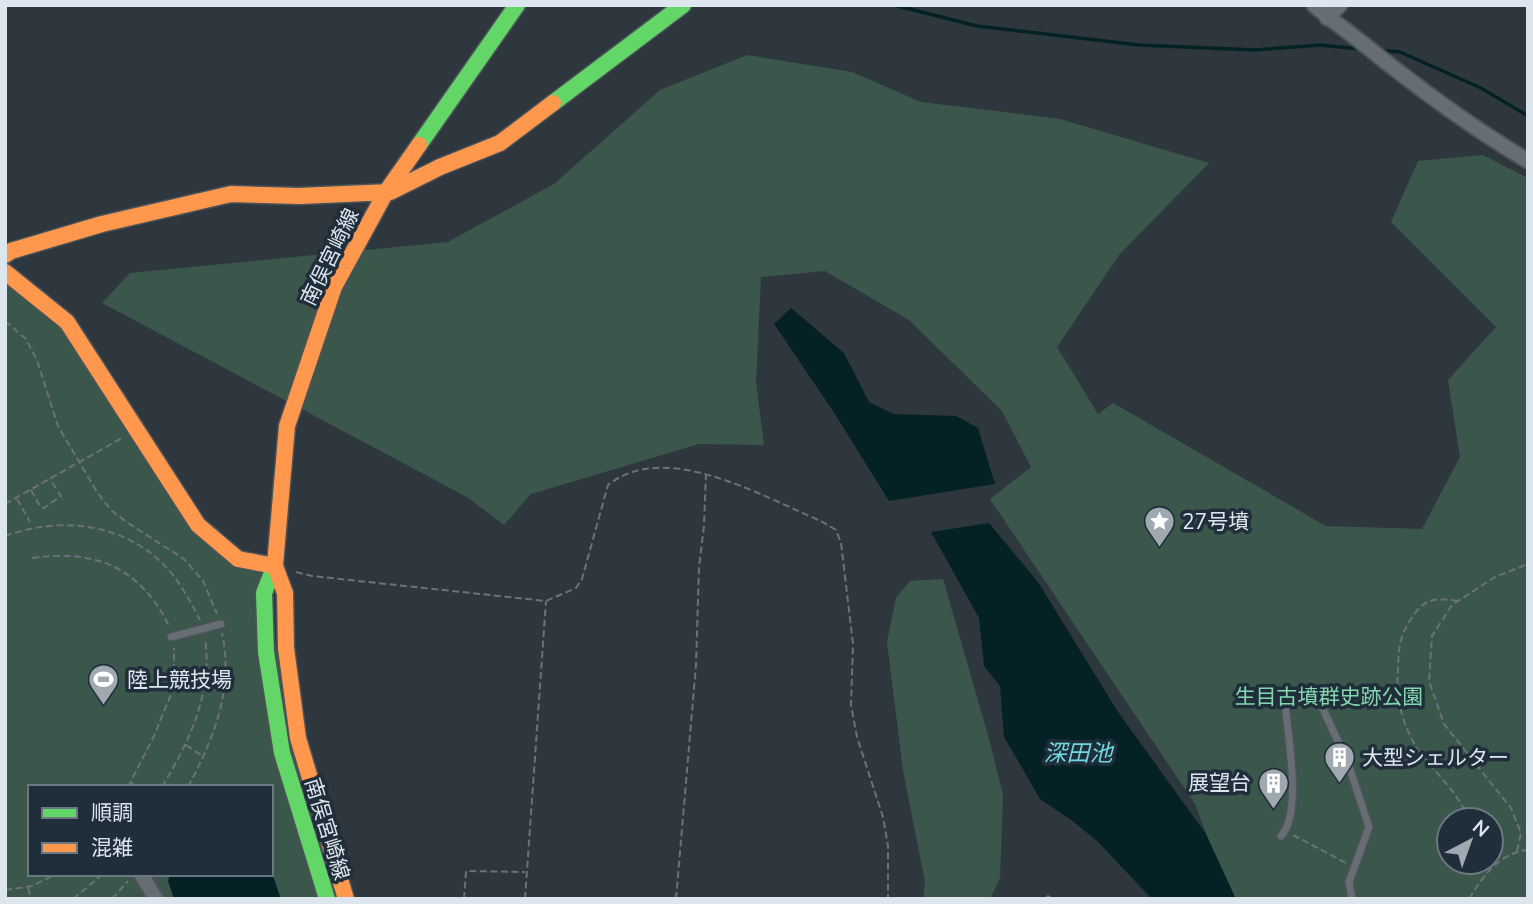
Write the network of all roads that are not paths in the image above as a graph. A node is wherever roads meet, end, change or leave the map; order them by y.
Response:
1 (517, 5) edge
2 (683, 5) edge
3 (1314, 5) edge
4 (1340, 5) edge
5 (1327, 18) junction
6 (1528, 161) edge
7 (386, 192) junction
8 (5, 255) edge
9 (5, 272) edge
10 (275, 566) junction
11 (220, 624) road end
12 (172, 637) road end
13 (1283, 833) road end
14 (142, 876) edge
15 (156, 899) edge
16 (327, 899) edge
17 (346, 899) edge
18 (1352, 899) edge

1 - 7 main road, 南俣宮崎線
2 - 7 main road
3 - 5 street
4 - 5 street
5 - 6 street
7 - 8 main road
7 - 10 main road, 南俣宮崎線
9 - 10 main road
10 - 16 main road, 南俣宮崎線
10 - 17 main road, 南俣宮崎線
11 - 12 lane
13 - 18 lane
14 - 15 street

